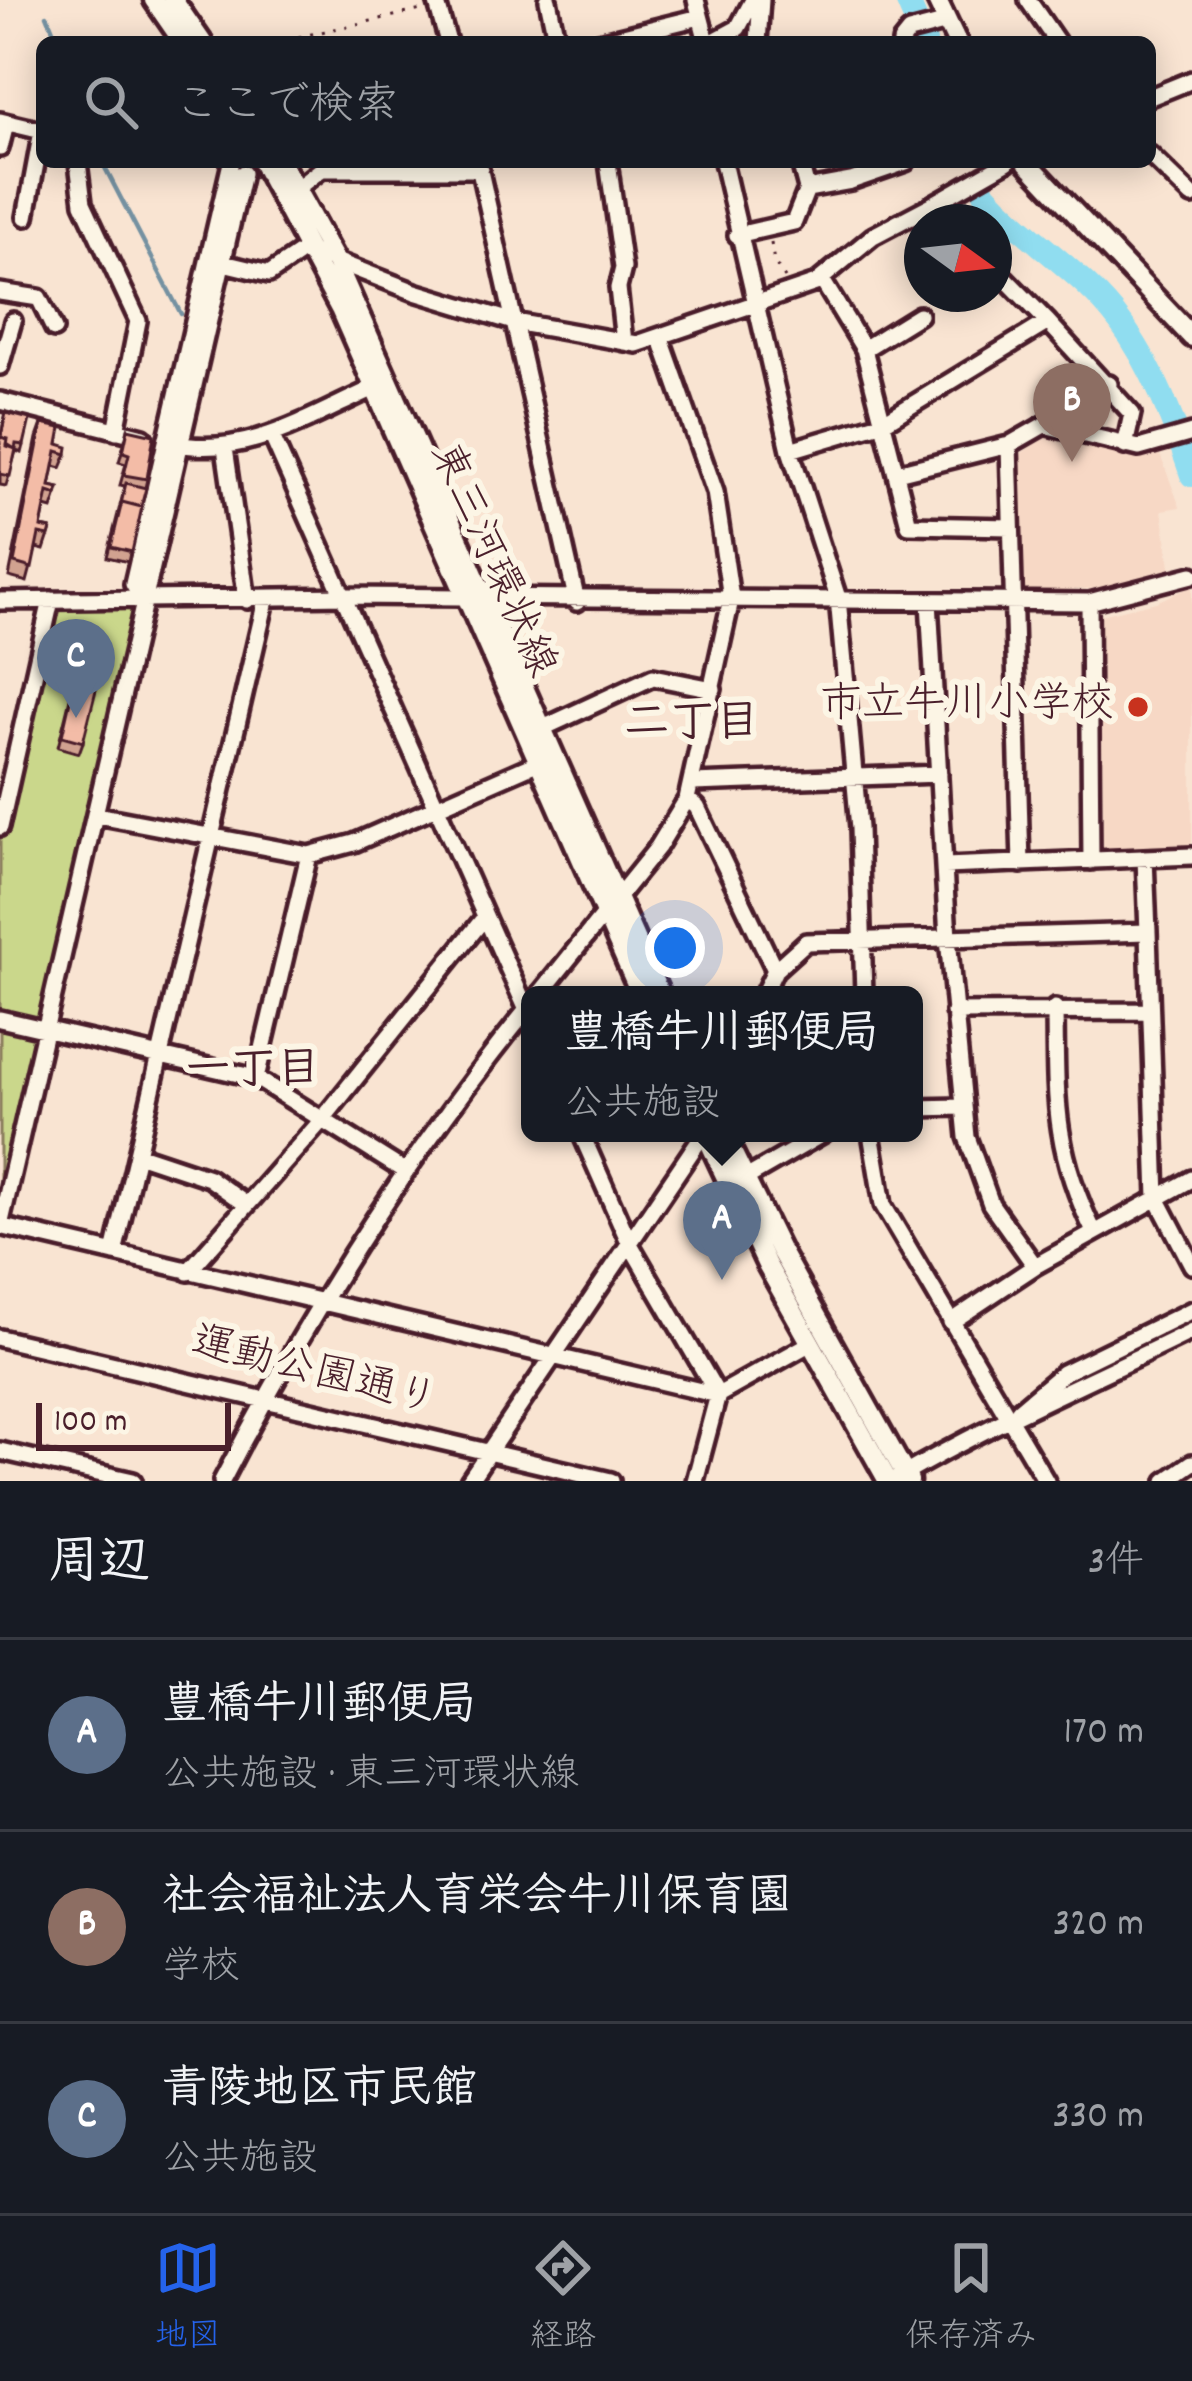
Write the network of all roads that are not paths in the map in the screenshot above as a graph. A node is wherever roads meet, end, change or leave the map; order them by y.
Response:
1 (154, 0) edge
2 (173, 0) edge
3 (548, 0) edge
4 (757, 0) edge
5 (937, 0) edge
6 (1028, 0) edge
7 (437, 3) edge
8 (698, 9) edge
9 (948, 22) junction
10 (911, 35) edge
11 (179, 36) edge
12 (198, 36) edge
13 (446, 36) edge
14 (556, 36) edge
15 (616, 36) edge
16 (722, 36) edge
17 (758, 36) edge
18 (954, 36) edge
19 (1053, 36) edge
20 (1192, 80) edge
21 (1156, 95) edge
22 (3, 122) edge
23 (36, 130) edge
24 (0, 148) edge
25 (1156, 160) edge
26 (36, 163) edge
27 (79, 168) edge
28 (226, 168) edge
29 (227, 168) edge
30 (264, 168) edge
31 (285, 168) edge
32 (361, 168) edge
33 (480, 168) edge
34 (609, 168) edge
35 (724, 168) edge
36 (802, 168) edge
37 (890, 168) edge
38 (996, 168) edge
39 (1033, 168) edge
40 (297, 188) junction
41 (807, 188) junction
42 (1192, 196) edge
43 (934, 204) edge
44 (26, 217) dead end
45 (904, 221) edge
46 (737, 235) junction
47 (313, 252) junction
48 (335, 260) junction
49 (223, 263) junction
50 (822, 280) junction
51 (1012, 285) edge
52 (0, 292) edge
53 (758, 301) junction
54 (919, 315) dead end
55 (13, 321) dead end
56 (514, 322) junction
57 (1048, 322) junction
58 (1188, 324) edge
59 (54, 329) dead end
60 (661, 339) junction
61 (624, 342) junction
62 (864, 349) junction
63 (0, 366) edge
64 (382, 384) junction
65 (1108, 384) junction
66 (0, 401) edge
67 (884, 422) junction
68 (1044, 425) junction
69 (116, 431) junction
70 (271, 434) junction
71 (1179, 437) edge
72 (172, 443) junction
73 (1009, 445) junction
74 (1124, 446) junction
75 (225, 448) junction
76 (790, 450) junction
77 (897, 473) junction
78 (1010, 527) junction
79 (1192, 575) edge
80 (348, 596) junction
81 (731, 598) junction
82 (838, 598) junction
83 (51, 600) junction
84 (248, 600) junction
85 (266, 600) junction
86 (0, 601) edge
87 (477, 601) junction
88 (929, 601) junction
89 (144, 602) junction
90 (577, 602) junction
91 (1012, 602) junction
92 (1089, 602) junction
93 (713, 689) junction
94 (543, 728) junction
95 (539, 762) junction
96 (939, 774) junction
97 (856, 781) junction
98 (690, 791) junction
99 (4, 792) edge
100 (437, 809) junction
101 (97, 814) junction
102 (0, 827) edge
103 (211, 840) junction
104 (309, 855) junction
105 (1192, 856) edge
106 (1145, 858) junction
107 (1091, 861) junction
108 (1021, 864) junction
109 (944, 866) junction
110 (611, 908) junction
111 (484, 918) junction
112 (1148, 932) junction
113 (948, 938) junction
114 (863, 943) junction
115 (775, 970) junction
116 (546, 986) edge
117 (638, 986) edge
118 (655, 986) edge
119 (767, 986) edge
120 (864, 986) edge
121 (521, 994) edge
122 (1054, 1008) junction
123 (1149, 1011) junction
124 (954, 1012) junction
125 (0, 1019) edge
126 (521, 1021) edge
127 (46, 1030) junction
128 (161, 1058) junction
129 (256, 1078) junction
130 (962, 1107) junction
131 (923, 1108) edge
132 (322, 1120) junction
133 (585, 1142) edge
134 (699, 1142) edge
135 (710, 1142) edge
136 (728, 1142) edge
137 (808, 1142) edge
138 (872, 1142) edge
139 (140, 1155) junction
140 (406, 1172) junction
141 (746, 1178) junction
142 (1192, 1179) edge
143 (1157, 1198) junction
144 (247, 1205) junction
145 (0, 1226) edge
146 (1094, 1232) junction
147 (630, 1244) junction
148 (113, 1253) junction
149 (1192, 1265) edge
150 (1035, 1266) junction
151 (188, 1272) junction
152 (322, 1302) junction
153 (1192, 1310) edge
154 (951, 1322) junction
155 (1192, 1331) edge
156 (0, 1338) edge
157 (811, 1343) junction
158 (553, 1357) junction
159 (718, 1395) junction
160 (264, 1397) junction
161 (1007, 1419) junction
162 (0, 1451) edge
163 (485, 1453) junction
164 (1192, 1463) edge
165 (1174, 1478) edge
166 (899, 1480) edge
167 (133, 1481) edge
168 (221, 1481) edge
169 (469, 1481) edge
170 (611, 1481) edge
171 (695, 1481) edge
172 (1046, 1481) edge

1 - 11 main road
2 - 12 main road
3 - 14 street
4 - 16 street
4 - 17 street
5 - 9 main road
6 - 19 street
7 - 13 street
8 - 15 street
9 - 10 street
9 - 18 main road
20 - 21 street
22 - 23 street
22 - 24 street
25 - 42 street
26 - 44 street
27 - 69 street
28 - 72 street
29 - 49 street
30 - 47 main road, 東三河環状線
31 - 40 main road, 東三河環状線
32 - 40 street
33 - 56 street
34 - 61 street
35 - 46 street
36 - 41 street
37 - 41 street
38 - 43 street
39 - 58 main road
40 - 48 main road, 東三河環状線
41 - 46 street
45 - 50 street
46 - 53 street
47 - 48 street
47 - 49 street
47 - 64 main road, 東三河環状線
48 - 56 street
48 - 64 main road, 東三河環状線
49 - 72 street
50 - 53 street
50 - 62 street
51 - 57 street
52 - 59 street
53 - 60 street
53 - 76 street
54 - 62 street
55 - 63 street
56 - 61 street
56 - 90 street
57 - 65 street
57 - 67 street
60 - 61 street
60 - 81 street
62 - 67 street
64 - 70 street
64 - 87 main road, 東三河環状線
65 - 68 street
65 - 74 street
66 - 69 street
67 - 76 street
67 - 77 street
68 - 73 street
68 - 74 street
69 - 72 street
70 - 75 street
70 - 80 street
71 - 74 street
72 - 75 street
72 - 89 street
73 - 77 street
73 - 78 street
75 - 84 street
76 - 82 street
77 - 78 street
78 - 91 street
79 - 92 street
80 - 85 street
80 - 87 street
80 - 100 street
81 - 82 street
81 - 90 street
81 - 93 street
82 - 88 street
82 - 97 street
83 - 86 street
83 - 89 street
83 - 99 street
84 - 85 street
84 - 89 street
85 - 103 street
87 - 90 street
87 - 94 main road, 東三河環状線
87 - 95 main road, 東三河環状線
88 - 91 street
88 - 96 street
89 - 101 street
91 - 92 street
91 - 108 street
92 - 107 street
93 - 94 street
93 - 98 street
94 - 110 main road, 東三河環状線
95 - 100 street
95 - 110 main road, 東三河環状線
96 - 97 street
96 - 109 street
97 - 98 street
97 - 114 street
98 - 110 street
98 - 115 street
99 - 102 street
100 - 104 street
100 - 111 street
101 - 103 street
101 - 127 street
103 - 104 street
103 - 128 street
104 - 129 street
105 - 106 street
106 - 107 street
106 - 112 street
107 - 108 street
108 - 109 street
109 - 113 street
110 - 116 street
110 - 117 main road, 東三河環状線
110 - 118 main road, 東三河環状線
111 - 121 street
111 - 132 street
112 - 113 street
112 - 123 street
113 - 114 street
113 - 124 street
114 - 115 street
114 - 120 street
115 - 119 street
122 - 123 street
122 - 124 street
122 - 146 street
123 - 143 street
124 - 130 street
125 - 127 street
126 - 140 street
127 - 128 street
127 - 145 street
128 - 129 street
128 - 139 street
129 - 132 street
130 - 131 street
130 - 150 street
132 - 140 street
132 - 144 street
133 - 147 street
134 - 147 street
135 - 157 main road
136 - 141 main road
137 - 141 street
138 - 154 street
139 - 144 street
139 - 148 street
140 - 152 street
141 - 166 main road
142 - 143 street
143 - 146 street
143 - 149 street
144 - 151 street
145 - 148 street
146 - 150 street
147 - 158 street
147 - 159 street
148 - 151 street
150 - 154 street
151 - 152 street
152 - 158 street
152 - 160 street
153 - 161 street
154 - 161 street
155 - 161 street
156 - 160 street, 運動公園通り
157 - 159 street
157 - 166 main road
158 - 159 street
158 - 163 street
159 - 171 street
160 - 163 street, 運動公園通り
160 - 168 street
161 - 166 street
161 - 172 street
162 - 167 street
163 - 169 street
163 - 170 street, 運動公園通り
164 - 165 street

